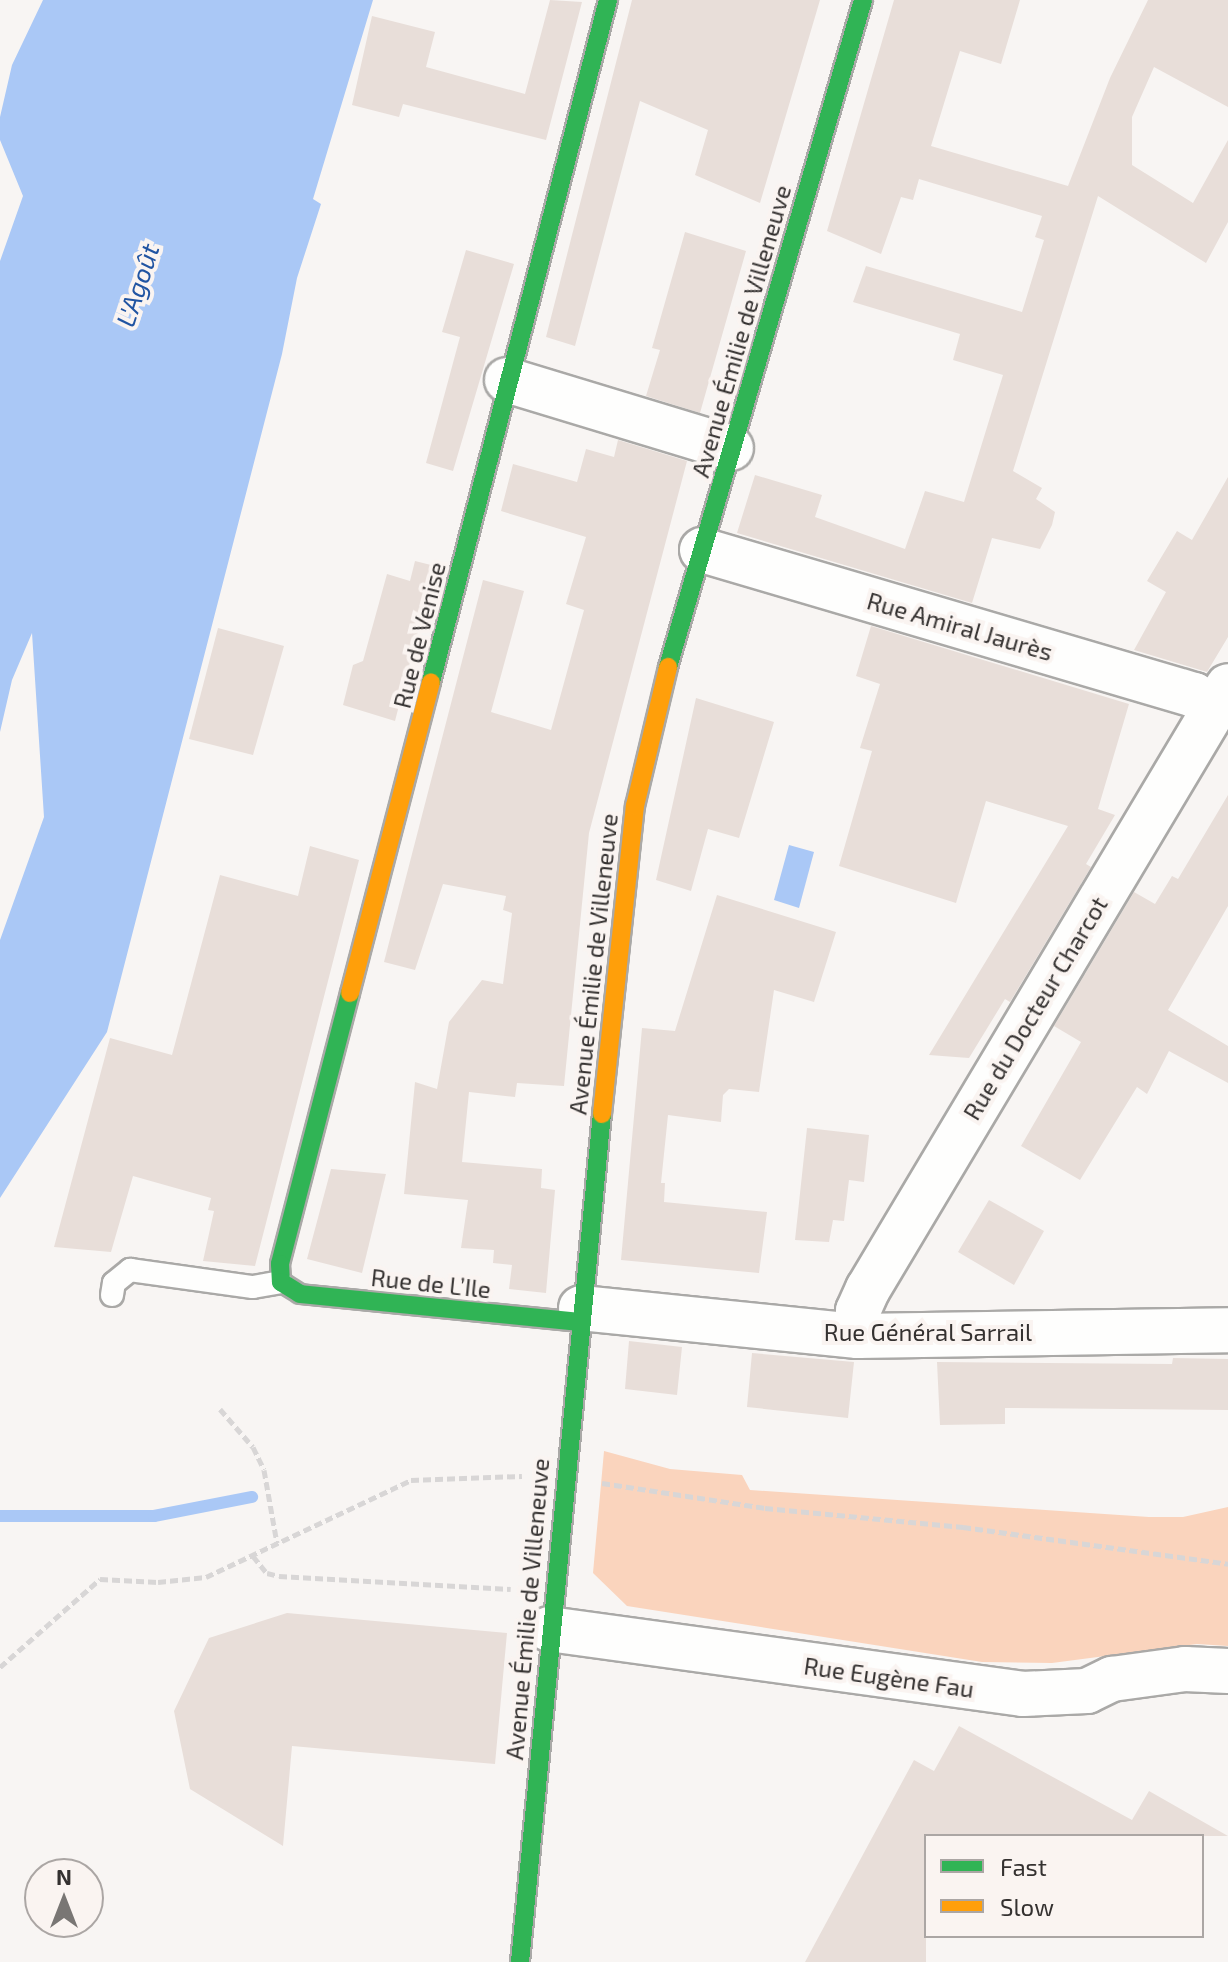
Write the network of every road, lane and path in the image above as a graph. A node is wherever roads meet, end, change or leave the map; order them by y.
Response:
1 (608, 0) edge
2 (863, 0) edge
3 (507, 380) junction
4 (731, 448) junction
5 (702, 550) junction
6 (1222, 697) edge
7 (281, 1282) junction
8 (112, 1295) dead end
9 (580, 1315) junction
10 (1228, 1330) edge
11 (858, 1336) junction
12 (220, 1409) dead end
13 (525, 1476) dead end
14 (601, 1482) dead end
15 (277, 1543) junction
16 (253, 1556) junction
17 (1228, 1564) edge
18 (551, 1611) junction
19 (0, 1667) edge
20 (1228, 1671) edge
21 (520, 1962) edge

1 - 3 main road, Rue de Venise
2 - 4 main road, Avenue Émilie de Villeneuve
3 - 4 street
3 - 7 main road, Rue de Venise
4 - 5 main road, Avenue Émilie de Villeneuve
5 - 6 street, Rue Amiral Jaurès
5 - 9 main road, Avenue Émilie de Villeneuve
6 - 11 street, Rue du Docteur Charcot
7 - 8 lane
7 - 9 main road, Rue de L’Ile
9 - 11 street, Rue Général Sarrail
9 - 18 main road, Avenue Émilie de Villeneuve
10 - 11 street, Rue Général Sarrail
12 - 15 path
13 - 15 path
14 - 17 path
15 - 16 path
16 - 18 path
16 - 19 path
18 - 20 street, Rue Eugène Fau
18 - 21 main road, Avenue Émilie de Villeneuve

